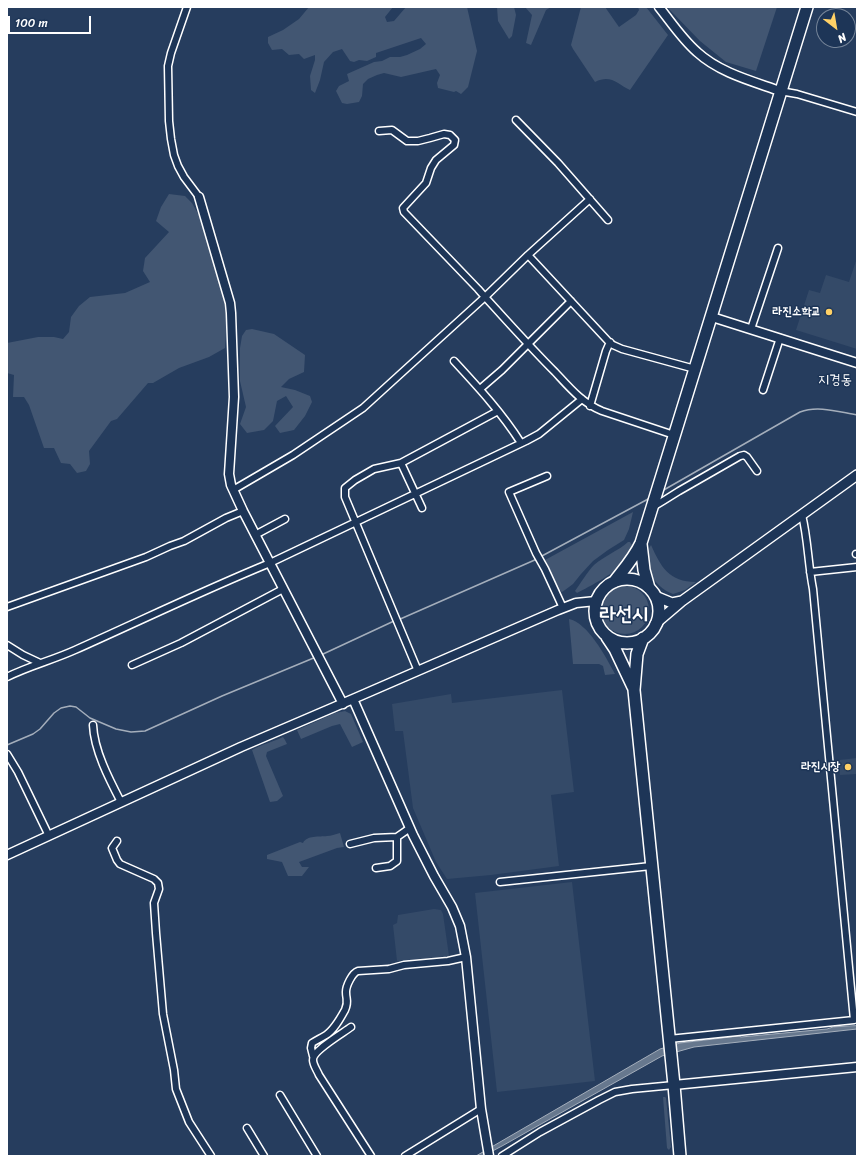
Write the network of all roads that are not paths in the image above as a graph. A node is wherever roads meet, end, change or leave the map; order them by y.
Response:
1 (187, 7) edge
2 (659, 7) edge
3 (807, 7) edge
4 (780, 91) junction
5 (857, 112) edge
6 (516, 120) dead end
7 (379, 131) dead end
8 (199, 197) joint
9 (590, 199) junction
10 (608, 220) dead end
11 (778, 248) dead end
12 (528, 255) junction
13 (485, 297) junction
14 (571, 301) junction
15 (712, 317) junction
16 (752, 329) junction
17 (780, 338) junction
18 (610, 342) junction
19 (528, 344) junction
20 (454, 361) dead end
21 (857, 363) edge
22 (695, 369) junction
23 (480, 389) junction
24 (763, 390) dead end
25 (582, 399) junction
26 (590, 406) junction
27 (498, 411) junction
28 (674, 435) junction
29 (522, 443) junction
30 (401, 463) junction
31 (757, 471) dead end
32 (857, 475) edge
33 (546, 476) dead end
34 (233, 490) junction
35 (415, 493) junction
36 (652, 504) junction
37 (422, 508) dead end
38 (242, 511) junction
39 (802, 515) junction
40 (285, 519) dead end
41 (356, 522) junction
42 (255, 536) junction
43 (641, 543) junction
44 (270, 563) junction
45 (857, 568) edge
46 (810, 572) junction
47 (614, 582) junction
48 (283, 589) junction
49 (652, 592) junction
50 (596, 601) junction
51 (682, 601) junction
52 (7, 607) edge
53 (563, 608) junction
54 (655, 624) junction
55 (604, 634) junction
56 (643, 638) junction
57 (7, 645) edge
58 (40, 663) junction
59 (132, 665) dead end
60 (418, 671) junction
61 (7, 677) edge
62 (634, 690) junction
63 (353, 699) junction
64 (343, 704) junction
65 (92, 725) dead end
66 (7, 754) edge
67 (121, 802) junction
68 (410, 828) junction
69 (49, 836) junction
70 (397, 837) junction
71 (118, 841) dead end
72 (350, 844) dead end
73 (7, 855) edge
74 (651, 866) junction
75 (376, 868) dead end
76 (500, 882) dead end
77 (466, 957) junction
78 (351, 1027) dead end
79 (670, 1046) junction
80 (313, 1056) junction
81 (857, 1067) edge
82 (674, 1085) junction
83 (280, 1095) dead end
84 (481, 1109) junction
85 (247, 1128) dead end
86 (488, 1152) edge
87 (211, 1156) edge
88 (264, 1156) edge
89 (317, 1156) edge
90 (371, 1156) edge
91 (405, 1156) edge
92 (502, 1156) edge
93 (680, 1156) edge

1 - 8 street
2 - 4 street
3 - 4 highway
4 - 5 street
4 - 15 highway
6 - 9 street
7 - 13 street
8 - 34 street
9 - 10 street
9 - 12 street
11 - 16 street
12 - 13 street
12 - 14 street
13 - 19 street
13 - 34 street
14 - 18 street
14 - 19 street
15 - 16 street
15 - 22 highway
16 - 17 street
17 - 21 street
17 - 24 street
18 - 22 street
18 - 26 street
19 - 23 street
19 - 25 street
20 - 23 street
22 - 28 highway
23 - 27 street
25 - 26 street
25 - 29 street
26 - 28 street
27 - 29 street
27 - 30 street
28 - 36 highway
29 - 35 street
30 - 35 street
30 - 41 street
31 - 36 street
32 - 39 main road
33 - 53 street
34 - 38 street
35 - 37 street
35 - 41 street
36 - 43 highway
38 - 42 street
38 - 52 street
39 - 46 street
39 - 51 main road
40 - 42 street
41 - 44 street
41 - 60 street
42 - 44 street
43 - 47 highway
43 - 49 highway
44 - 48 street
44 - 58 street
45 - 46 street
46 - 79 street
47 - 49 highway
47 - 50 highway
48 - 59 street
48 - 64 street
49 - 51 main road
49 - 54 highway
50 - 53 street
50 - 55 highway
51 - 54 main road
53 - 60 street
54 - 56 highway
55 - 56 highway
55 - 62 highway
56 - 62 highway
57 - 58 street
58 - 61 street
60 - 63 street
62 - 74 highway
63 - 64 street
63 - 68 street
64 - 67 street
65 - 67 street
66 - 69 street
67 - 69 street
68 - 70 street
68 - 77 street
69 - 73 street
70 - 72 street
70 - 75 street
71 - 87 street
74 - 76 street
74 - 79 highway
77 - 80 street
77 - 84 street
78 - 80 street
79 - 82 highway
80 - 90 street
81 - 82 street
82 - 92 street
82 - 93 highway
83 - 89 street
84 - 86 street
84 - 91 street
85 - 88 street

